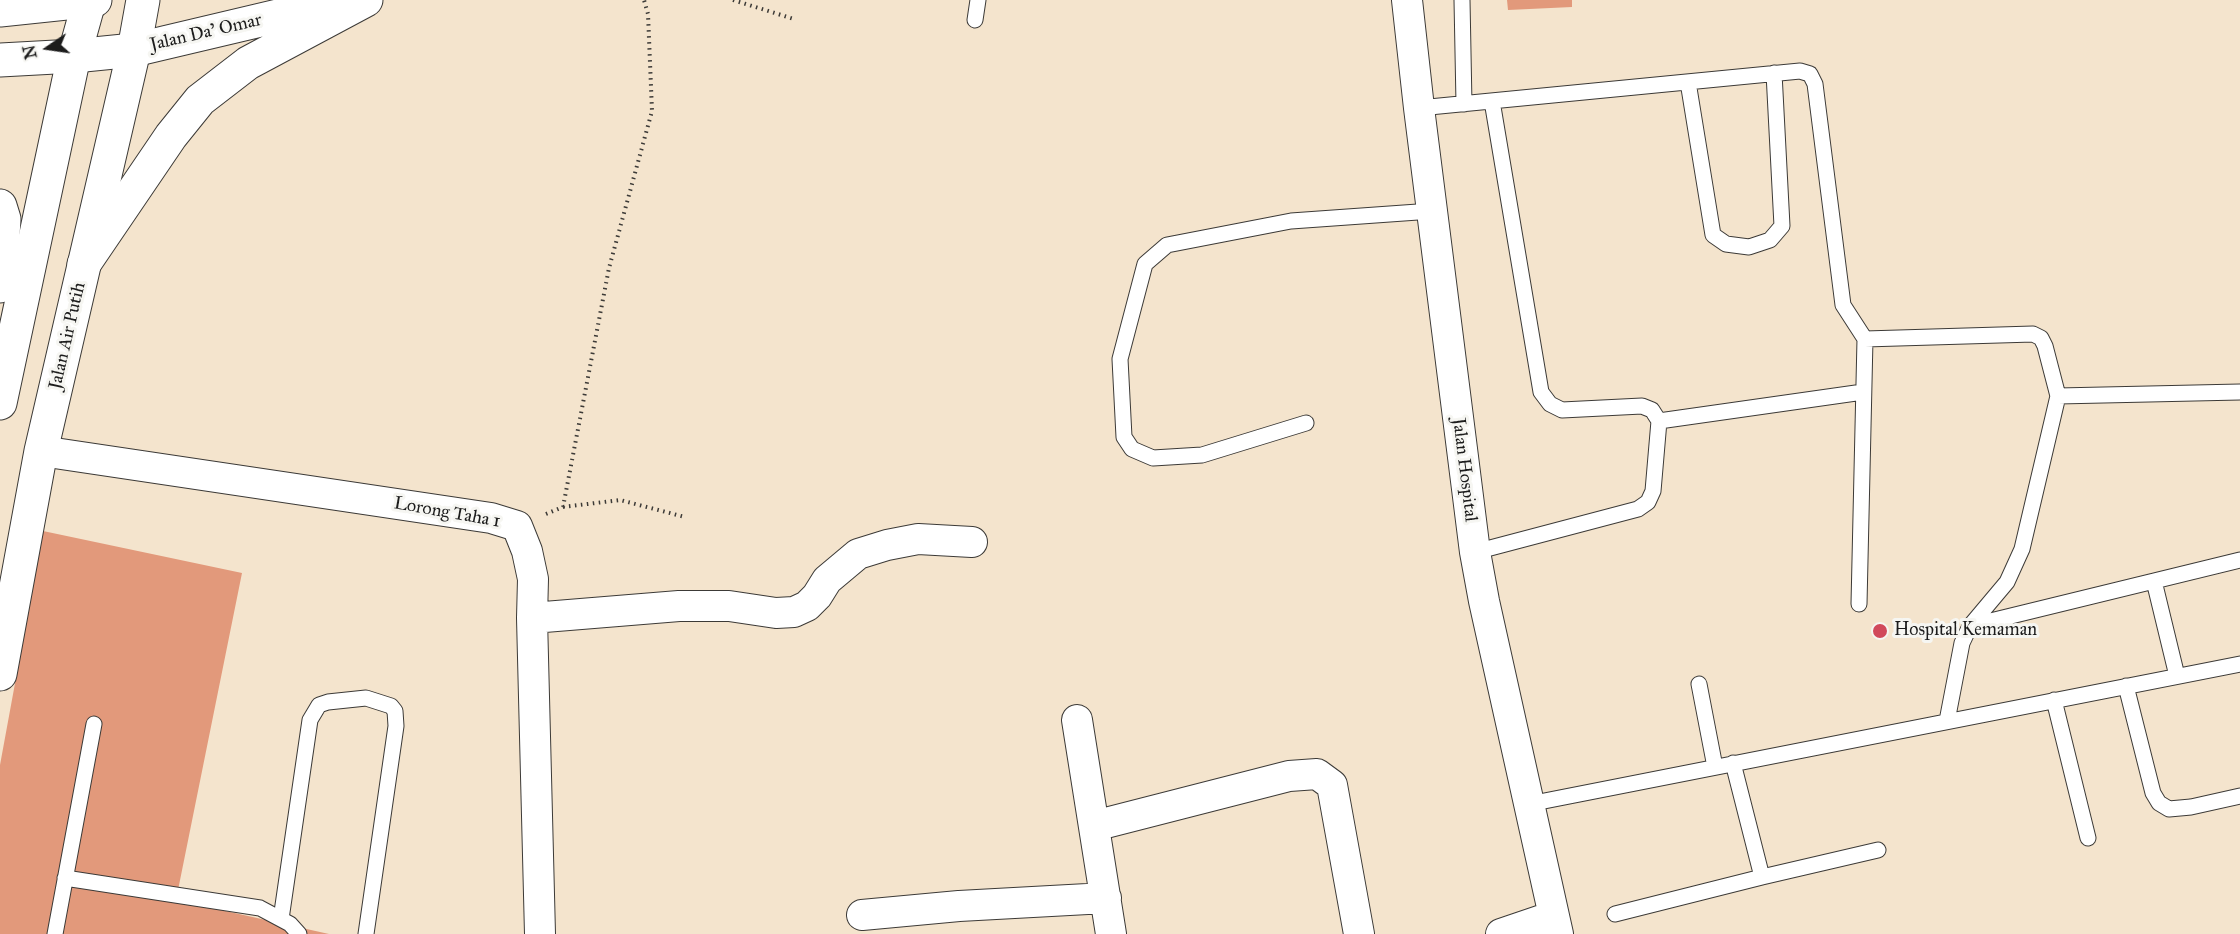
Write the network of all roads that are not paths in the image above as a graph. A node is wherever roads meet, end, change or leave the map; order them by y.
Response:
1 (143, 0) edge
2 (348, 0) edge
3 (366, 0) edge
4 (978, 0) edge
5 (1407, 0) edge
6 (1462, 0) edge
7 (92, 1) edge
8 (0, 10) edge
9 (975, 20) dead end
10 (134, 50) junction
11 (74, 56) junction
12 (0, 60) edge
13 (1774, 73) junction
14 (1688, 82) junction
15 (1492, 101) junction
16 (1464, 104) junction
17 (1419, 108) junction
18 (0, 206) edge
19 (1432, 211) junction
20 (84, 264) junction
21 (0, 286) edge
22 (1865, 339) junction
23 (1863, 392) junction
24 (2240, 392) edge
25 (2058, 396) junction
26 (0, 403) edge
27 (1659, 421) junction
28 (1306, 423) dead end
29 (41, 451) junction
30 (972, 542) dead end
31 (1474, 552) junction
32 (2240, 560) edge
33 (2154, 581) junction
34 (1859, 604) dead end
35 (532, 618) junction
36 (1970, 626) junction
37 (2240, 664) edge
38 (0, 674) edge
39 (2177, 676) junction
40 (1699, 684) dead end
41 (2126, 686) junction
42 (2054, 700) junction
43 (1077, 720) dead end
44 (1947, 721) junction
45 (94, 724) dead end
46 (1733, 763) junction
47 (1715, 767) junction
48 (2240, 796) edge
49 (1529, 804) junction
50 (1094, 826) junction
51 (2088, 838) dead end
52 (1878, 850) dead end
53 (1762, 877) junction
54 (65, 878) junction
55 (1106, 898) junction
56 (1615, 914) dead end
57 (862, 915) dead end
58 (281, 919) junction
59 (1556, 925) edge
60 (55, 934) edge
61 (299, 934) edge
62 (366, 934) edge
63 (540, 934) edge
64 (1111, 934) edge
65 (1359, 934) edge
66 (1501, 934) edge

1 - 10 main road, Jalan Air Putih
2 - 10 main road, Jalan Da' Omar
3 - 20 main road
4 - 9 lane
5 - 17 street, Jalan Hospital
6 - 16 lane
7 - 8 main road
7 - 11 main road
10 - 11 main road, Jalan Da' Omar
10 - 20 main road, Jalan Air Putih
11 - 12 main road, Jalan Da' Omar
11 - 26 main road
13 - 14 lane
13 - 14 lane
13 - 22 lane
14 - 15 lane
15 - 16 lane
15 - 27 lane
16 - 17 lane
17 - 19 street, Jalan Hospital
18 - 21 main road
19 - 28 lane
19 - 31 street, Jalan Hospital
20 - 29 main road, Jalan Air Putih
22 - 23 lane
22 - 25 lane
23 - 27 lane
23 - 34 lane
24 - 25 lane
25 - 36 lane
27 - 31 lane
29 - 35 street, Lorong Taha 1
29 - 38 main road, Jalan Air Putih
30 - 35 street
31 - 49 street, Jalan Hospital
32 - 33 lane
33 - 36 lane
33 - 39 lane
35 - 63 street, Lorong Taha 1
36 - 44 lane
37 - 39 lane
39 - 41 lane
40 - 47 lane
41 - 42 lane
41 - 48 lane
42 - 44 lane
42 - 51 lane
43 - 50 street
44 - 46 lane
45 - 54 lane
46 - 47 lane
46 - 53 lane
47 - 49 lane
49 - 59 street, Jalan Hospital
50 - 55 street
50 - 65 street
52 - 53 lane
53 - 56 lane
54 - 58 lane
54 - 60 lane
55 - 57 street
55 - 64 street
58 - 61 lane
58 - 62 lane
59 - 66 street

